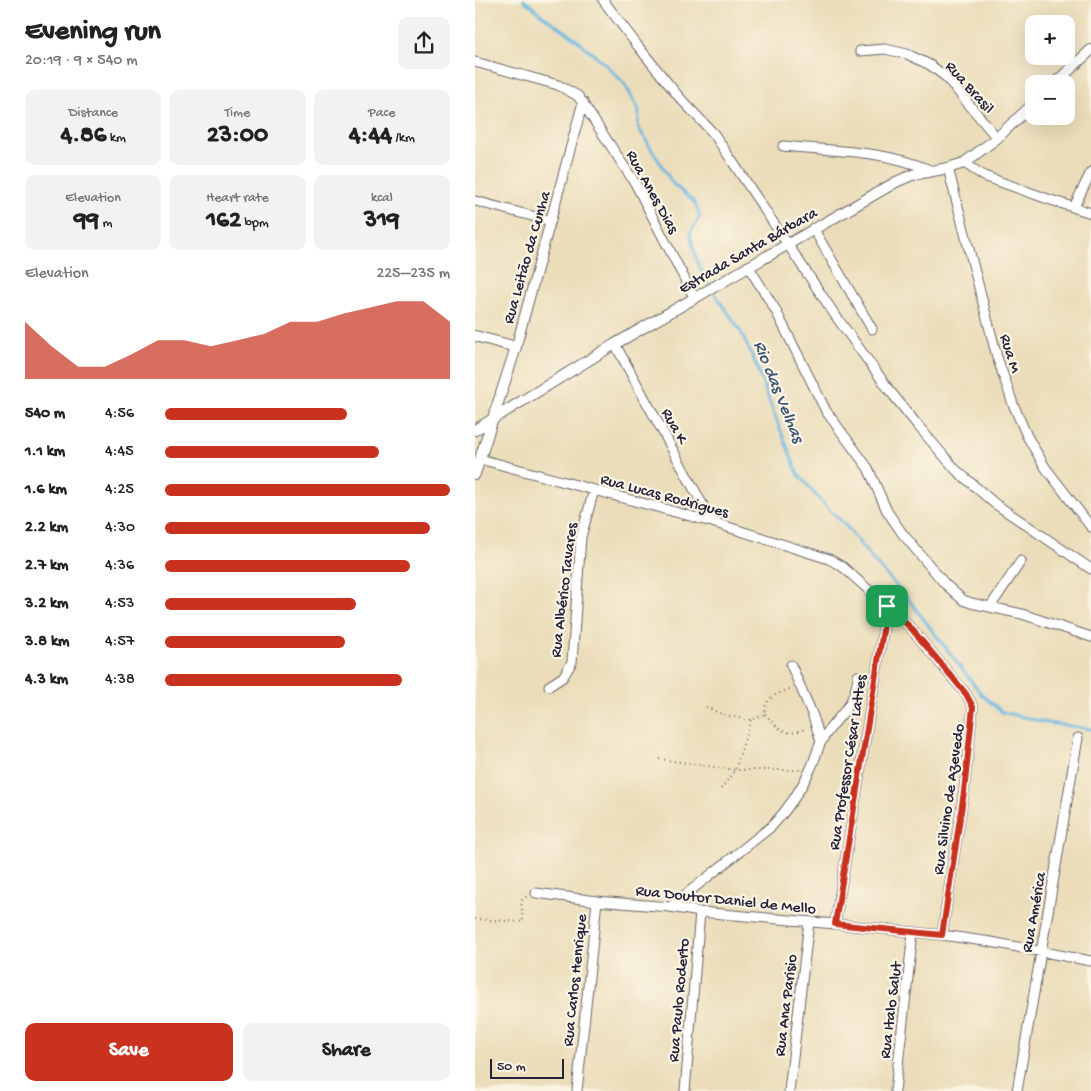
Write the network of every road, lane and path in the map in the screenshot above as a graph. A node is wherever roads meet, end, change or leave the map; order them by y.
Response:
1 (603, 0) edge
2 (1091, 50) edge
3 (860, 51) dead end
4 (475, 62) edge
5 (1064, 75) edge
6 (583, 102) junction
7 (1025, 112) edge
8 (997, 138) junction
9 (783, 146) dead end
10 (963, 163) junction
11 (948, 168) junction
12 (930, 170) junction
13 (1091, 172) edge
14 (475, 201) edge
15 (1074, 207) junction
16 (1091, 212) edge
17 (551, 221) junction
18 (813, 228) junction
19 (788, 244) junction
20 (748, 266) junction
21 (696, 296) junction
22 (872, 329) dead end
23 (475, 336) edge
24 (615, 344) junction
25 (516, 347) junction
26 (493, 419) junction
27 (475, 430) edge
28 (477, 458) edge
29 (475, 474) edge
30 (594, 490) junction
31 (712, 522) junction
32 (1091, 527) edge
33 (1021, 561) dead end
34 (843, 567) joint
35 (1091, 569) edge
36 (887, 606) junction
37 (990, 607) junction
38 (1091, 637) edge
39 (791, 665) dead end
40 (859, 676) dead end
41 (799, 685) junction
42 (549, 686) dead end
43 (706, 707) dead end
44 (765, 714) junction
45 (751, 720) junction
46 (816, 725) junction
47 (1078, 738) dead end
48 (821, 742) junction
49 (659, 759) dead end
50 (735, 770) junction
51 (810, 770) junction
52 (721, 789) dead end
53 (536, 893) joint
54 (597, 901) junction
55 (670, 907) junction
56 (699, 912) junction
57 (475, 918) edge
58 (809, 922) junction
59 (835, 924) junction
60 (913, 933) junction
61 (942, 935) junction
62 (1040, 952) junction
63 (1091, 961) edge
64 (577, 1091) edge
65 (685, 1091) edge
66 (789, 1091) edge
67 (895, 1091) edge
68 (1017, 1091) edge

1 - 19 street
2 - 5 street
3 - 8 street, Rua Brasil
4 - 6 street
6 - 17 street, Rua Leitão da Cunha
6 - 21 street, Rua Anes Dias
7 - 8 street, Estrada Santa Bárbara
8 - 10 street, Estrada Santa Bárbara
9 - 12 street
10 - 11 street, Estrada Santa Bárbara
10 - 15 street
11 - 12 street, Estrada Santa Bárbara
11 - 32 street, Rua M
12 - 18 street, Estrada Santa Bárbara
13 - 15 street
14 - 17 street
15 - 16 street
17 - 25 street, Rua Leitão da Cunha
18 - 19 street, Estrada Santa Bárbara
18 - 22 street
19 - 20 street, Estrada Santa Bárbara
19 - 35 street
20 - 21 street, Estrada Santa Bárbara
20 - 37 street
21 - 24 street, Estrada Santa Bárbara
23 - 25 street
24 - 26 street, Estrada Santa Bárbara
24 - 31 street, Rua K
25 - 26 street, Rua Leitão da Cunha
26 - 27 street, Estrada Santa Bárbara
26 - 28 street, Rua Leitão da Cunha
28 - 29 street, Rua Leitão da Cunha
28 - 30 street, Rua Lucas Rodrigues
30 - 31 street, Rua Lucas Rodrigues
30 - 42 street, Rua Albérico Tavares
31 - 34 street, Rua Lucas Rodrigues
33 - 37 street
34 - 36 street, Rua Silvino de Azevedo
36 - 59 street, Rua Professor César Lattes
36 - 61 street, Rua Silvino de Azevedo
37 - 38 street
39 - 41 street
40 - 48 street
41 - 44 path
41 - 46 street
43 - 45 path
44 - 45 path
44 - 46 path
45 - 50 path
46 - 48 street
47 - 62 street, Rua América
48 - 51 street
49 - 50 path
50 - 51 path
50 - 52 path
51 - 55 street
53 - 54 street, Rua Doutor Daniel de Mello
53 - 57 path
54 - 55 street, Rua Doutor Daniel de Mello
54 - 64 street, Rua Carlos Henrique
55 - 56 street, Rua Doutor Daniel de Mello
56 - 58 street, Rua Doutor Daniel de Mello
56 - 65 street, Rua Paulo Roderto
58 - 59 street, Rua Doutor Daniel de Mello
58 - 66 street, Rua Ana Parisio
59 - 60 street, Rua Doutor Daniel de Mello
60 - 61 street, Rua Doutor Daniel de Mello
60 - 67 street, Rua Italo Salut
61 - 62 street, Rua Doutor Daniel de Mello
62 - 63 street, Rua Doutor Daniel de Mello
62 - 68 street, Rua América

